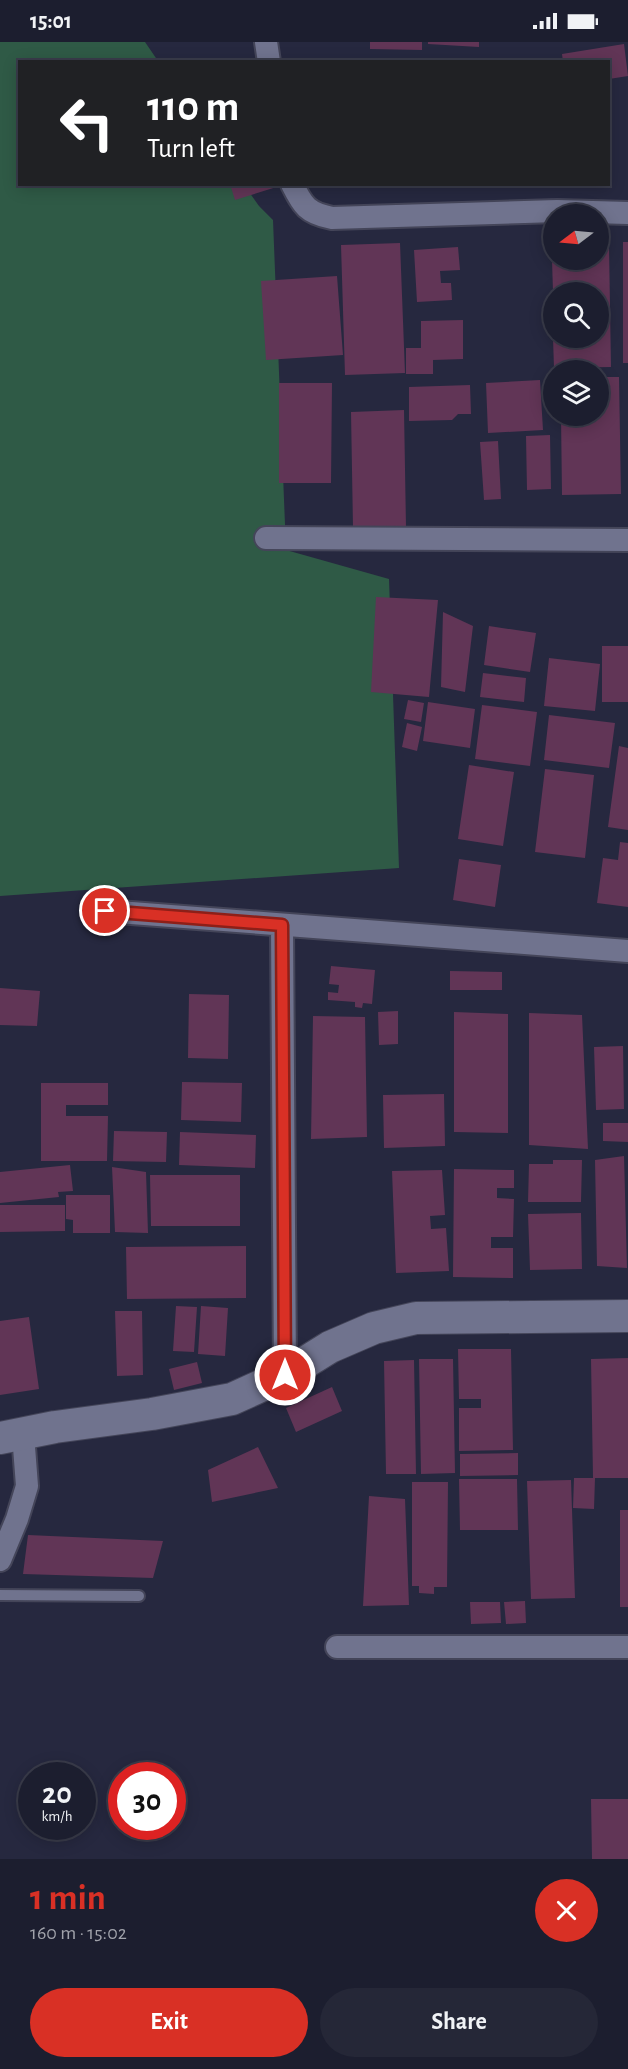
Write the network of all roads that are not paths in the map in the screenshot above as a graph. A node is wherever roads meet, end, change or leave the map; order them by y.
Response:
1 (266, 42) edge
2 (269, 60) edge
3 (293, 186) edge
4 (628, 213) edge
5 (266, 538) dead end
6 (628, 540) edge
7 (105, 911) dead end
8 (282, 925) junction
9 (628, 951) edge
10 (628, 1316) edge
11 (285, 1375) junction
12 (12, 1436) edge
13 (0, 1560) edge
14 (0, 1595) edge
15 (139, 1596) dead end
16 (337, 1647) dead end
17 (628, 1647) edge

1 - 2 street
3 - 4 street
5 - 6 street
7 - 8 street
8 - 9 street
8 - 11 street
10 - 11 street
11 - 12 street
12 - 13 street
14 - 15 lane
16 - 17 street

